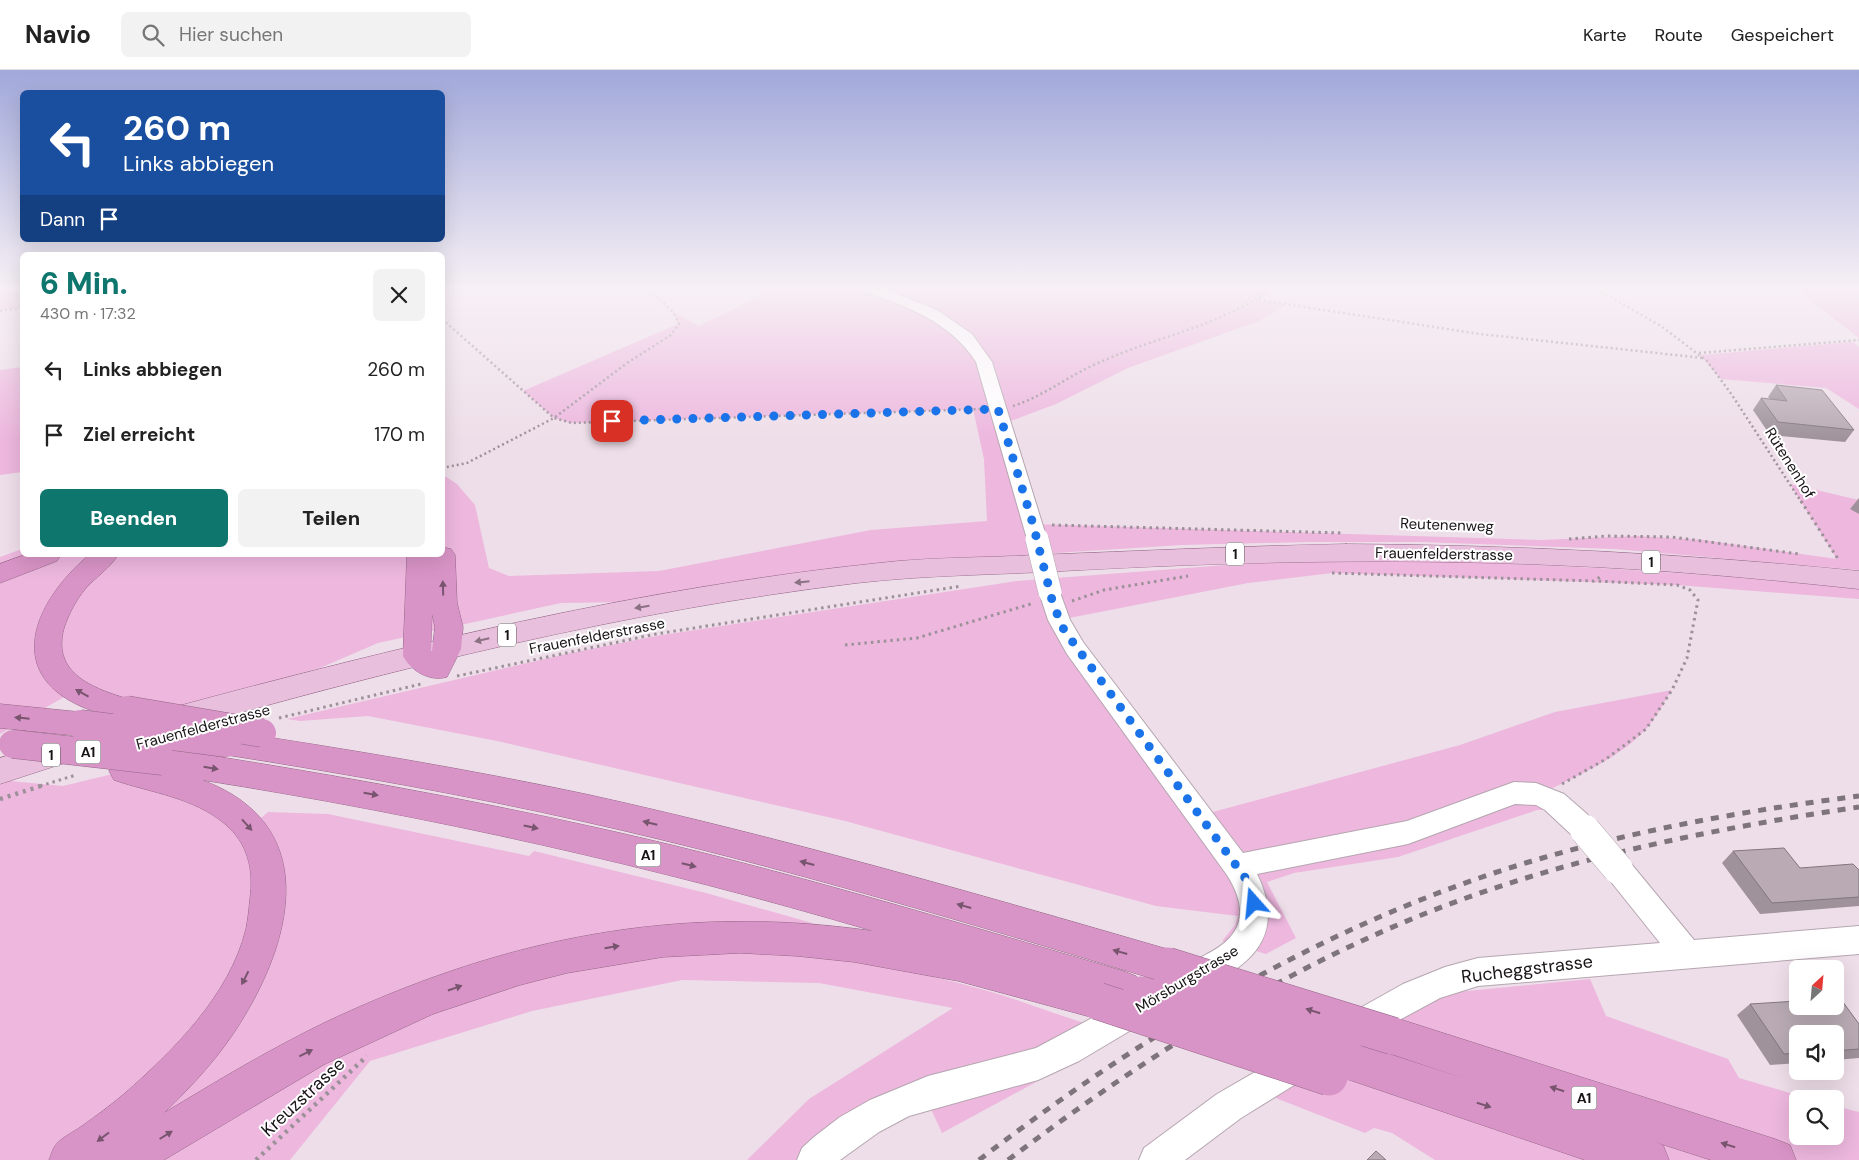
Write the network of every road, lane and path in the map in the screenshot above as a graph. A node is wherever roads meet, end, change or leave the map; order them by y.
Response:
1 (463, 338) edge
2 (666, 338) edge
3 (967, 338) edge
4 (1171, 338) edge
5 (1516, 338) edge
6 (1676, 338) edge
7 (1859, 340) edge
8 (1698, 354) junction
9 (1703, 358) junction
10 (998, 409) junction
11 (554, 418) junction
12 (445, 468) edge
13 (1350, 533) dead end
14 (1568, 539) dead end
15 (1032, 542) junction
16 (1808, 556) dead end
17 (43, 557) edge
18 (103, 557) edge
19 (420, 557) edge
20 (442, 557) edge
21 (1828, 558) dead end
22 (1838, 559) junction
23 (1852, 570) edge
24 (1323, 572) dead end
25 (0, 574) edge
26 (1197, 575) dead end
27 (1602, 576) dead end
28 (1594, 581) junction
29 (968, 586) dead end
30 (1051, 595) junction
31 (1077, 598) dead end
32 (845, 645) dead end
33 (437, 666) junction
34 (0, 716) edge
35 (269, 726) junction
36 (7, 743) edge
37 (363, 764) junction
38 (0, 771) edge
39 (80, 774) dead end
40 (0, 787) edge
41 (1539, 794) junction
42 (0, 799) edge
43 (1236, 866) junction
44 (1859, 940) edge
45 (1687, 954) junction
46 (1110, 995) junction
47 (369, 1054) dead end
48 (70, 1160) edge
49 (124, 1160) edge
50 (256, 1160) edge
51 (814, 1160) edge
52 (1156, 1160) edge
53 (1648, 1160) edge
54 (1775, 1160) edge

1 - 11 path
2 - 11 path
3 - 10 street, Mörsburgstrasse
4 - 10 path
5 - 9 path
6 - 8 path, Rütenenhof
7 - 8 path
8 - 9 path, Rütenenhof
9 - 22 path, Rütenenhof
10 - 11 path
10 - 15 street, Mörsburgstrasse
11 - 12 path
13 - 15 path
14 - 16 path
15 - 23 main road, Frauenfelderstrasse / 1
15 - 30 street, Mörsburgstrasse, bridge
15 - 33 main road, Frauenfelderstrasse / 1
17 - 25 highway
35 -> 18 highway, bridge
19 - 33 highway
33 -> 20 highway
21 - 22 path
22 - 23 path
24 - 28 path
26 - 31 path
27 - 28 path
28 - 41 path
29 - 33 path
30 - 32 path
30 - 43 street, Mörsburgstrasse
33 - 35 path
33 - 38 main road, Frauenfelderstrasse / 1
33 - 40 main road, Frauenfelderstrasse / 1
37 -> 34 highway, A1, bridge
35 - 37 highway
36 -> 46 highway, A1, bridge
36 -> 48 highway, bridge
54 -> 37 highway, A1, bridge
39 - 42 path
41 - 43 street
41 - 45 street, bridge
43 - 51 street, Mörsburgstrasse
44 - 45 street, Rucheggstrasse
45 - 52 street, Rucheggstrasse
49 -> 46 highway
46 -> 53 highway, bridge
47 - 50 path, Kreuzstrasse

